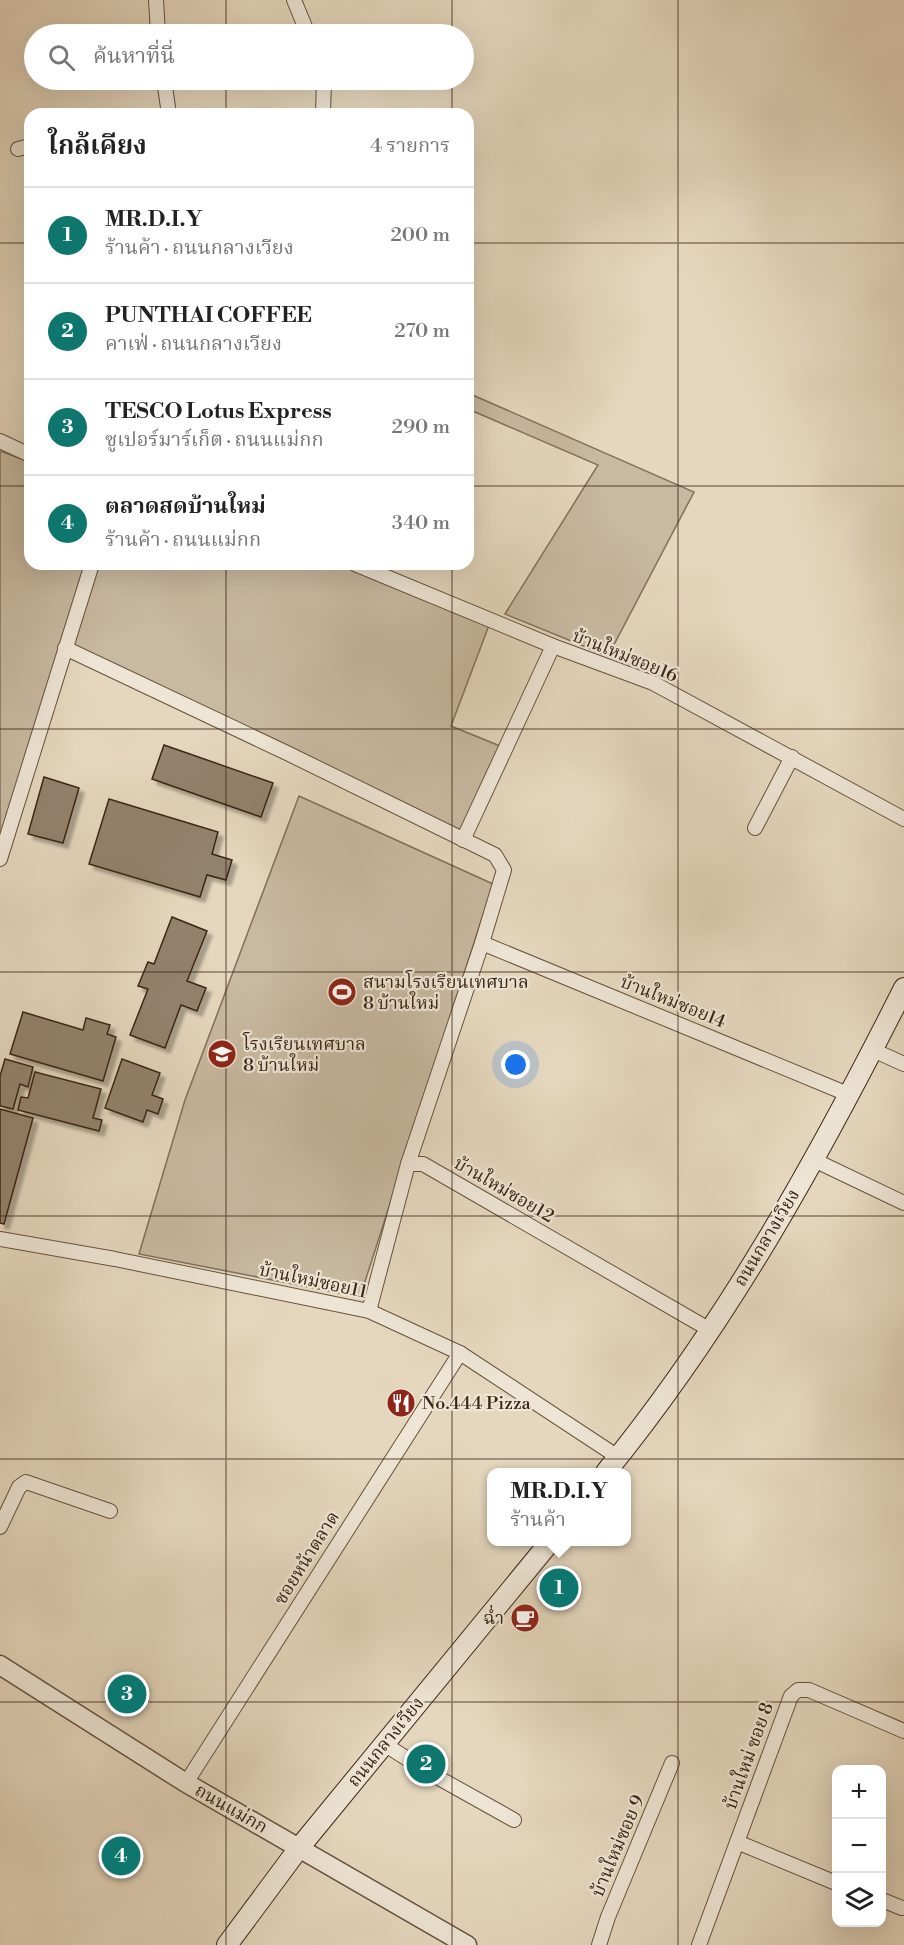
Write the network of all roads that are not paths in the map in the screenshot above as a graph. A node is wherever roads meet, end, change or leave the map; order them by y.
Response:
1 (156, 0) edge
2 (294, 0) edge
3 (157, 24) edge
4 (304, 24) edge
5 (165, 90) edge
6 (324, 90) edge
7 (168, 108) edge
8 (323, 108) edge
9 (0, 441) edge
10 (24, 452) edge
11 (91, 570) edge
12 (369, 570) edge
13 (553, 646) junction
14 (65, 648) junction
15 (792, 757) junction
16 (904, 819) edge
17 (755, 828) dead end
18 (463, 840) junction
19 (0, 859) edge
20 (482, 943) junction
21 (904, 988) edge
22 (873, 1050) junction
23 (904, 1064) edge
24 (850, 1095) junction
25 (814, 1160) junction
26 (408, 1164) junction
27 (904, 1203) edge
28 (0, 1239) edge
29 (369, 1311) junction
30 (712, 1330) junction
31 (460, 1353) junction
32 (612, 1465) edge
33 (110, 1511) dead end
34 (0, 1527) edge
35 (547, 1546) edge
36 (0, 1665) edge
37 (904, 1731) edge
38 (384, 1744) junction
39 (672, 1763) dead end
40 (186, 1784) junction
41 (514, 1820) dead end
42 (737, 1842) junction
43 (299, 1848) junction
44 (832, 1881) edge
45 (886, 1902) edge
46 (902, 1908) dead end
47 (443, 1938) edge
48 (227, 1945) edge
49 (467, 1945) edge
50 (599, 1945) edge
51 (699, 1945) edge

1 - 3 street
2 - 4 street
5 - 7 street
6 - 8 street
9 - 10 street
11 - 14 street
12 - 13 street, บ้านใหม่ซอย16
13 - 15 street, บ้านใหม่ซอย16
13 - 18 street
14 - 18 street
14 - 19 street
15 - 16 street, บ้านใหม่ซอย16
15 - 17 street
18 - 20 street
20 - 24 street, บ้านใหม่ซอย14
20 - 26 street
21 - 22 main road, ถนนกลางเวียง
22 - 23 street
22 - 24 main road, ถนนกลางเวียง
24 - 25 main road, ถนนกลางเวียง
25 - 27 street
25 - 30 main road, ถนนกลางเวียง
26 - 29 street
26 - 30 street, บ้านใหม่ซอย12
28 - 29 street, บ้านใหม่ซอย11
29 - 31 street, บ้านใหม่ซอย11
30 - 32 main road, ถนนกลางเวียง
31 - 32 street, บ้านใหม่ซอย11
31 - 40 street, ซอยหน้าตลาด
33 - 34 street
35 - 38 main road, ถนนกลางเวียง
36 - 40 street, ถนนแม่กก
37 - 42 street, บ้านใหม่ ซอย 8
38 - 41 street
38 - 43 main road, ถนนกลางเวียง
39 - 50 street, บ้านใหม่ซอย 9
40 - 43 street, ถนนแม่กก
42 - 44 street
42 - 51 street, บ้านใหม่ ซอย 8
43 - 47 street, ถนนแม่กก
43 - 48 main road, ถนนกลางเวียง
45 - 46 street
47 - 49 street, ถนนแม่กก

